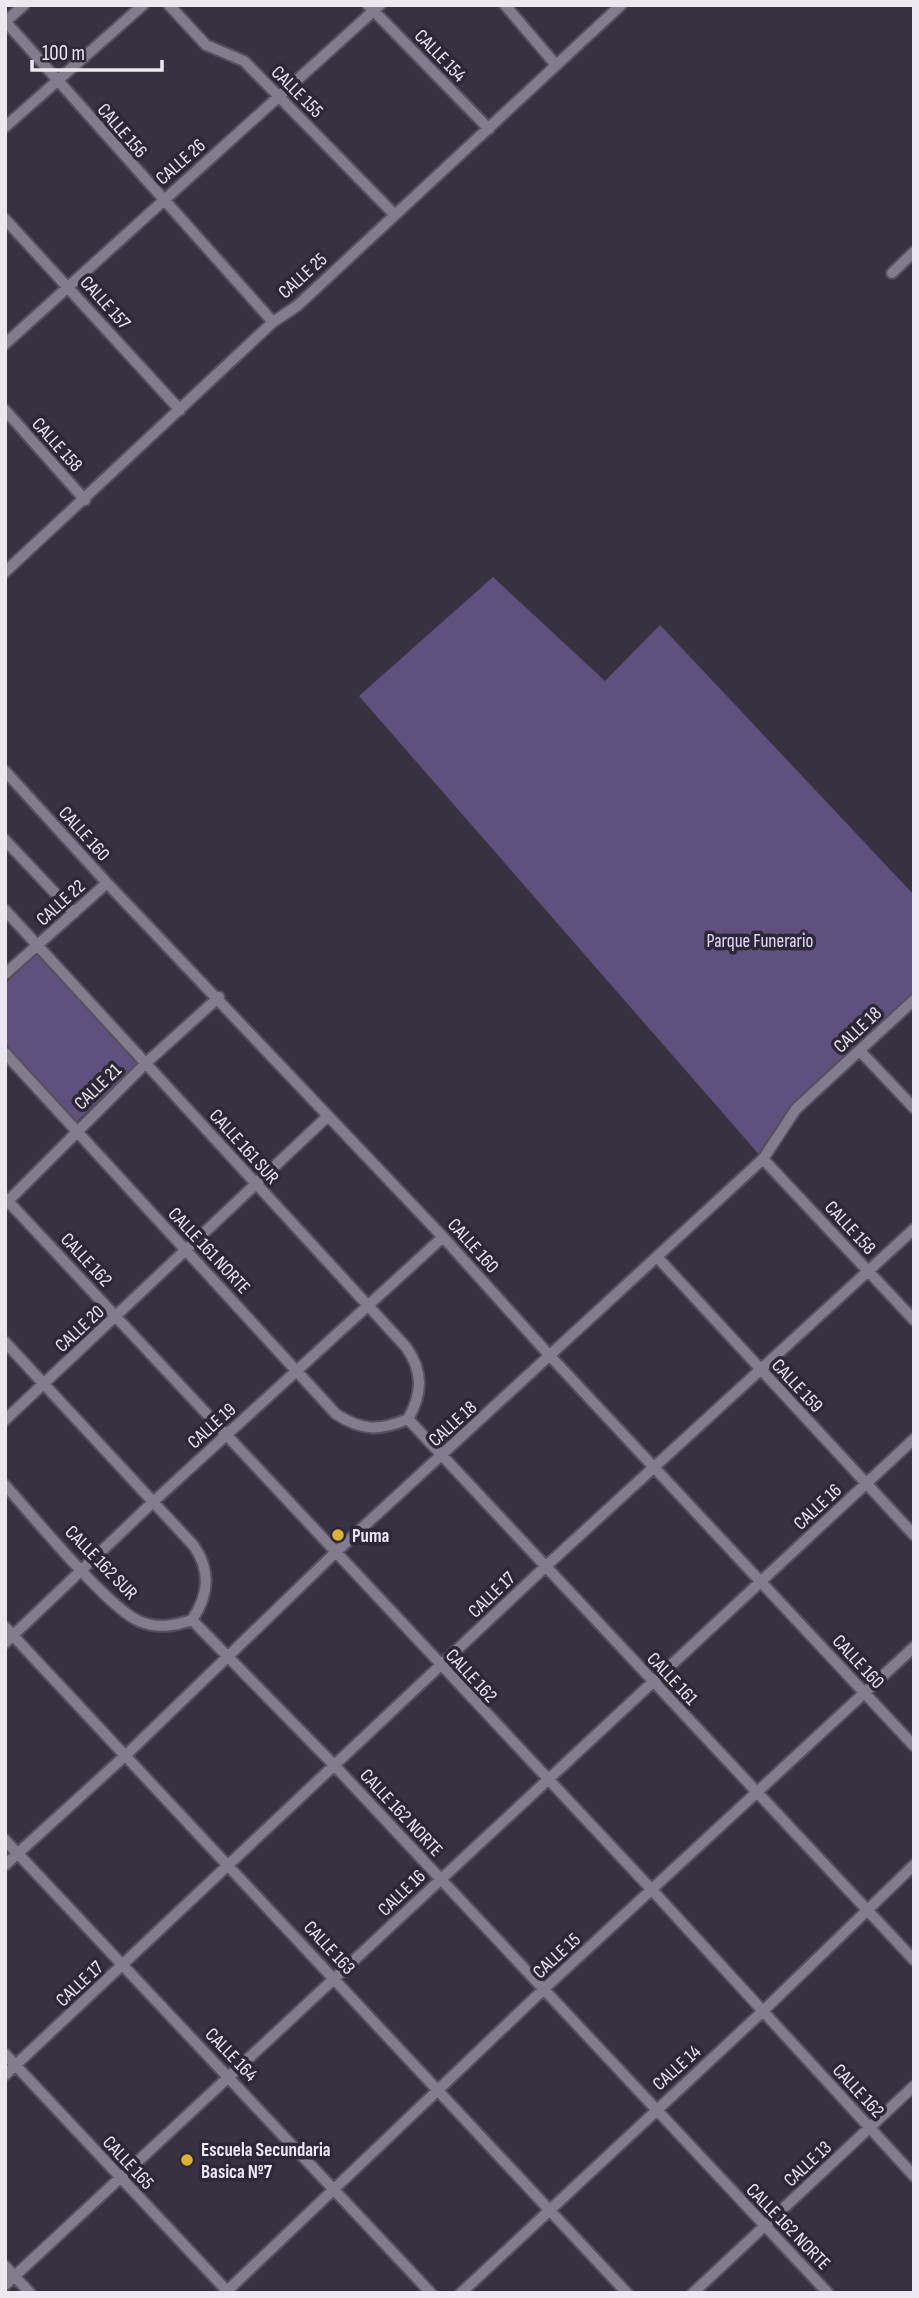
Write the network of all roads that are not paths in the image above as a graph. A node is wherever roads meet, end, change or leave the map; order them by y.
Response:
1 (24, 5) edge
2 (142, 5) edge
3 (169, 5) edge
4 (505, 5) edge
5 (621, 5) edge
6 (374, 7) edge
7 (5, 22) edge
8 (556, 65) junction
9 (56, 81) junction
10 (279, 97) junction
11 (5, 127) edge
12 (489, 129) junction
13 (162, 201) junction
14 (393, 214) junction
15 (5, 219) edge
16 (914, 252) edge
17 (892, 273) dead end
18 (68, 287) junction
19 (273, 322) junction
20 (5, 344) edge
21 (5, 410) edge
22 (180, 410) junction
23 (85, 500) junction
24 (5, 572) edge
25 (5, 771) edge
26 (5, 839) edge
27 (107, 883) junction
28 (5, 909) edge
29 (74, 913) junction
30 (38, 945) junction
31 (5, 974) edge
32 (219, 997) junction
33 (914, 1000) edge
34 (860, 1051) junction
35 (5, 1053) edge
36 (146, 1063) junction
37 (914, 1108) edge
38 (328, 1116) junction
39 (76, 1131) junction
40 (763, 1159) junction
41 (255, 1183) junction
42 (6, 1201) edge
43 (914, 1229) edge
44 (443, 1237) junction
45 (184, 1249) junction
46 (658, 1258) junction
47 (869, 1271) junction
48 (367, 1304) junction
49 (117, 1317) junction
50 (914, 1320) edge
51 (5, 1342) edge
52 (551, 1357) junction
53 (297, 1371) junction
54 (760, 1371) junction
55 (46, 1383) junction
56 (408, 1419) junction
57 (5, 1420) edge
58 (225, 1435) junction
59 (914, 1439) edge
60 (442, 1456) junction
61 (654, 1467) junction
62 (866, 1483) junction
63 (5, 1485) edge
64 (153, 1502) junction
65 (914, 1535) edge
66 (337, 1551) junction
67 (545, 1567) junction
68 (83, 1570) junction
69 (761, 1582) junction
70 (192, 1620) junction
71 (8, 1635) edge
72 (914, 1647) edge
73 (229, 1657) junction
74 (440, 1667) junction
75 (652, 1680) junction
76 (864, 1692) junction
77 (914, 1746) edge
78 (127, 1754) junction
79 (334, 1765) junction
80 (547, 1779) junction
81 (757, 1793) junction
82 (5, 1840) edge
83 (17, 1853) junction
84 (5, 1865) edge
85 (227, 1865) junction
86 (914, 1866) edge
87 (441, 1878) junction
88 (652, 1890) junction
89 (866, 1910) junction
90 (914, 1960) edge
91 (122, 1967) junction
92 (335, 1978) junction
93 (545, 1988) junction
94 (762, 2012) junction
95 (5, 2054) edge
96 (16, 2066) junction
97 (5, 2075) edge
98 (231, 2077) junction
99 (914, 2086) edge
100 (439, 2090) junction
101 (654, 2110) junction
102 (870, 2128) junction
103 (914, 2176) edge
104 (120, 2179) junction
105 (334, 2192) junction
106 (550, 2209) junction
107 (765, 2226) junction
108 (5, 2266) edge
109 (15, 2276) junction
110 (5, 2285) edge
111 (227, 2292) edge
112 (30, 2293) edge
113 (431, 2293) edge
114 (461, 2293) edge
115 (628, 2293) edge
116 (693, 2293) edge
117 (828, 2293) edge

1 - 7 street
2 - 9 street
3 - 10 street, CALLE 155
4 - 8 street
5 - 8 street, CALLE 25
6 - 10 street, CALLE 26
6 - 12 street, CALLE 154
7 - 9 street, CALLE 156
8 - 12 street, CALLE 25
9 - 11 street
9 - 13 street, CALLE 156
10 - 13 street, CALLE 26
10 - 14 street, CALLE 155
12 - 14 street, CALLE 25
13 - 18 street, CALLE 26
13 - 19 street, CALLE 156
14 - 19 street, CALLE 25
15 - 18 street, CALLE 157
16 - 17 street
18 - 20 street, CALLE 26
18 - 22 street, CALLE 157
19 - 22 street, CALLE 25
21 - 23 street, CALLE 158
22 - 23 street, CALLE 25
23 - 24 street, CALLE 25
25 - 27 street, CALLE 160
26 - 29 street
27 - 29 street, CALLE 22
27 - 32 street, CALLE 160
28 - 30 street, CALLE 161 SUR
29 - 30 street, CALLE 22
30 - 31 street, CALLE 22
30 - 36 street, CALLE 161 SUR
32 - 36 street, CALLE 21
32 - 38 street, CALLE 160
33 - 34 street, CALLE 18
34 - 37 street
34 - 40 street, CALLE 18
35 - 39 street, CALLE 161 NORTE
36 - 39 street, CALLE 21
36 - 41 street, CALLE 161 SUR
38 - 41 street, CALLE 20
38 - 44 street, CALLE 160
39 - 42 street, CALLE 21
39 - 45 street, CALLE 161 NORTE
40 - 46 street, CALLE 18
40 - 47 street, CALLE 158
41 - 45 street, CALLE 20
41 - 48 street, CALLE 161 SUR
42 - 49 street, CALLE 162
43 - 47 street, CALLE 17
44 - 48 street, CALLE 19
44 - 52 street, CALLE 160
45 - 49 street, CALLE 20
45 - 53 street, CALLE 161 NORTE
46 - 52 street, CALLE 18
46 - 54 street, CALLE 159
47 - 50 street, CALLE 158
47 - 54 street, CALLE 17
48 - 53 street, CALLE 19
48 - 56 street, CALLE 161 SUR
49 - 55 street, CALLE 20
49 - 58 street, CALLE 162
51 - 55 street
52 - 60 street, CALLE 18
52 - 61 street, CALLE 160
53 - 56 street, CALLE 161 NORTE
53 - 58 street, CALLE 19
54 - 61 street, CALLE 17
54 - 62 street, CALLE 159
55 - 57 street, CALLE 20
55 - 64 street
56 - 60 street, CALLE 161
58 - 64 street, CALLE 19
58 - 66 street, CALLE 162
59 - 62 street, CALLE 16
60 - 66 street, CALLE 18
60 - 67 street, CALLE 161
61 - 67 street, CALLE 17
61 - 69 street, CALLE 160
62 - 65 street, CALLE 159
62 - 69 street, CALLE 16
63 - 68 street, CALLE 162 SUR
64 - 68 street, CALLE 19
64 - 70 street
66 - 73 street, CALLE 18
66 - 74 street, CALLE 162
67 - 74 street, CALLE 17
67 - 75 street, CALLE 161
68 - 70 street, CALLE 162 SUR
68 - 71 street, CALLE 19
69 - 75 street, CALLE 16
69 - 76 street, CALLE 160
70 - 73 street, CALLE 162 NORTE
71 - 78 street, CALLE 163
72 - 76 street, CALLE 15
73 - 78 street, CALLE 18
73 - 79 street, CALLE 162 NORTE
74 - 79 street, CALLE 17
74 - 80 street, CALLE 162
75 - 80 street, CALLE 16
75 - 81 street, CALLE 161
76 - 77 street, CALLE 160
76 - 81 street, CALLE 15
78 - 83 street, CALLE 18
78 - 85 street, CALLE 163
79 - 85 street, CALLE 17
79 - 87 street, CALLE 162 NORTE
80 - 87 street, CALLE 16
80 - 88 street, CALLE 162
81 - 88 street, CALLE 15
81 - 89 street, CALLE 161
82 - 83 street, CALLE 164
83 - 84 street, CALLE 18
83 - 91 street, CALLE 164
85 - 91 street, CALLE 17
85 - 92 street, CALLE 163
86 - 89 street, CALLE 14
87 - 92 street, CALLE 16
87 - 93 street, CALLE 162 NORTE
88 - 93 street, CALLE 15
88 - 94 street, CALLE 162
89 - 90 street, CALLE 161
89 - 94 street, CALLE 14
91 - 96 street, CALLE 17
91 - 98 street, CALLE 164
92 - 98 street, CALLE 16
92 - 100 street, CALLE 163
93 - 100 street, CALLE 15
93 - 101 street, CALLE 162 NORTE
94 - 101 street, CALLE 14
94 - 102 street, CALLE 162
95 - 96 street, CALLE 165
96 - 97 street, CALLE 17
96 - 104 street, CALLE 165
98 - 104 street, CALLE 16
98 - 105 street, CALLE 164
99 - 102 street, CALLE 13
100 - 105 street, CALLE 15
100 - 106 street, CALLE 163
101 - 106 street, CALLE 14
101 - 107 street, CALLE 162 NORTE
102 - 103 street, CALLE 162
102 - 107 street, CALLE 13
104 - 109 street, CALLE 16
104 - 111 street, CALLE 165
105 - 111 street, CALLE 15
105 - 113 street, CALLE 164
106 - 114 street, CALLE 14
106 - 115 street, CALLE 163
107 - 116 street, CALLE 13
107 - 117 street, CALLE 162 NORTE
108 - 109 street
109 - 110 street, CALLE 16
109 - 112 street

